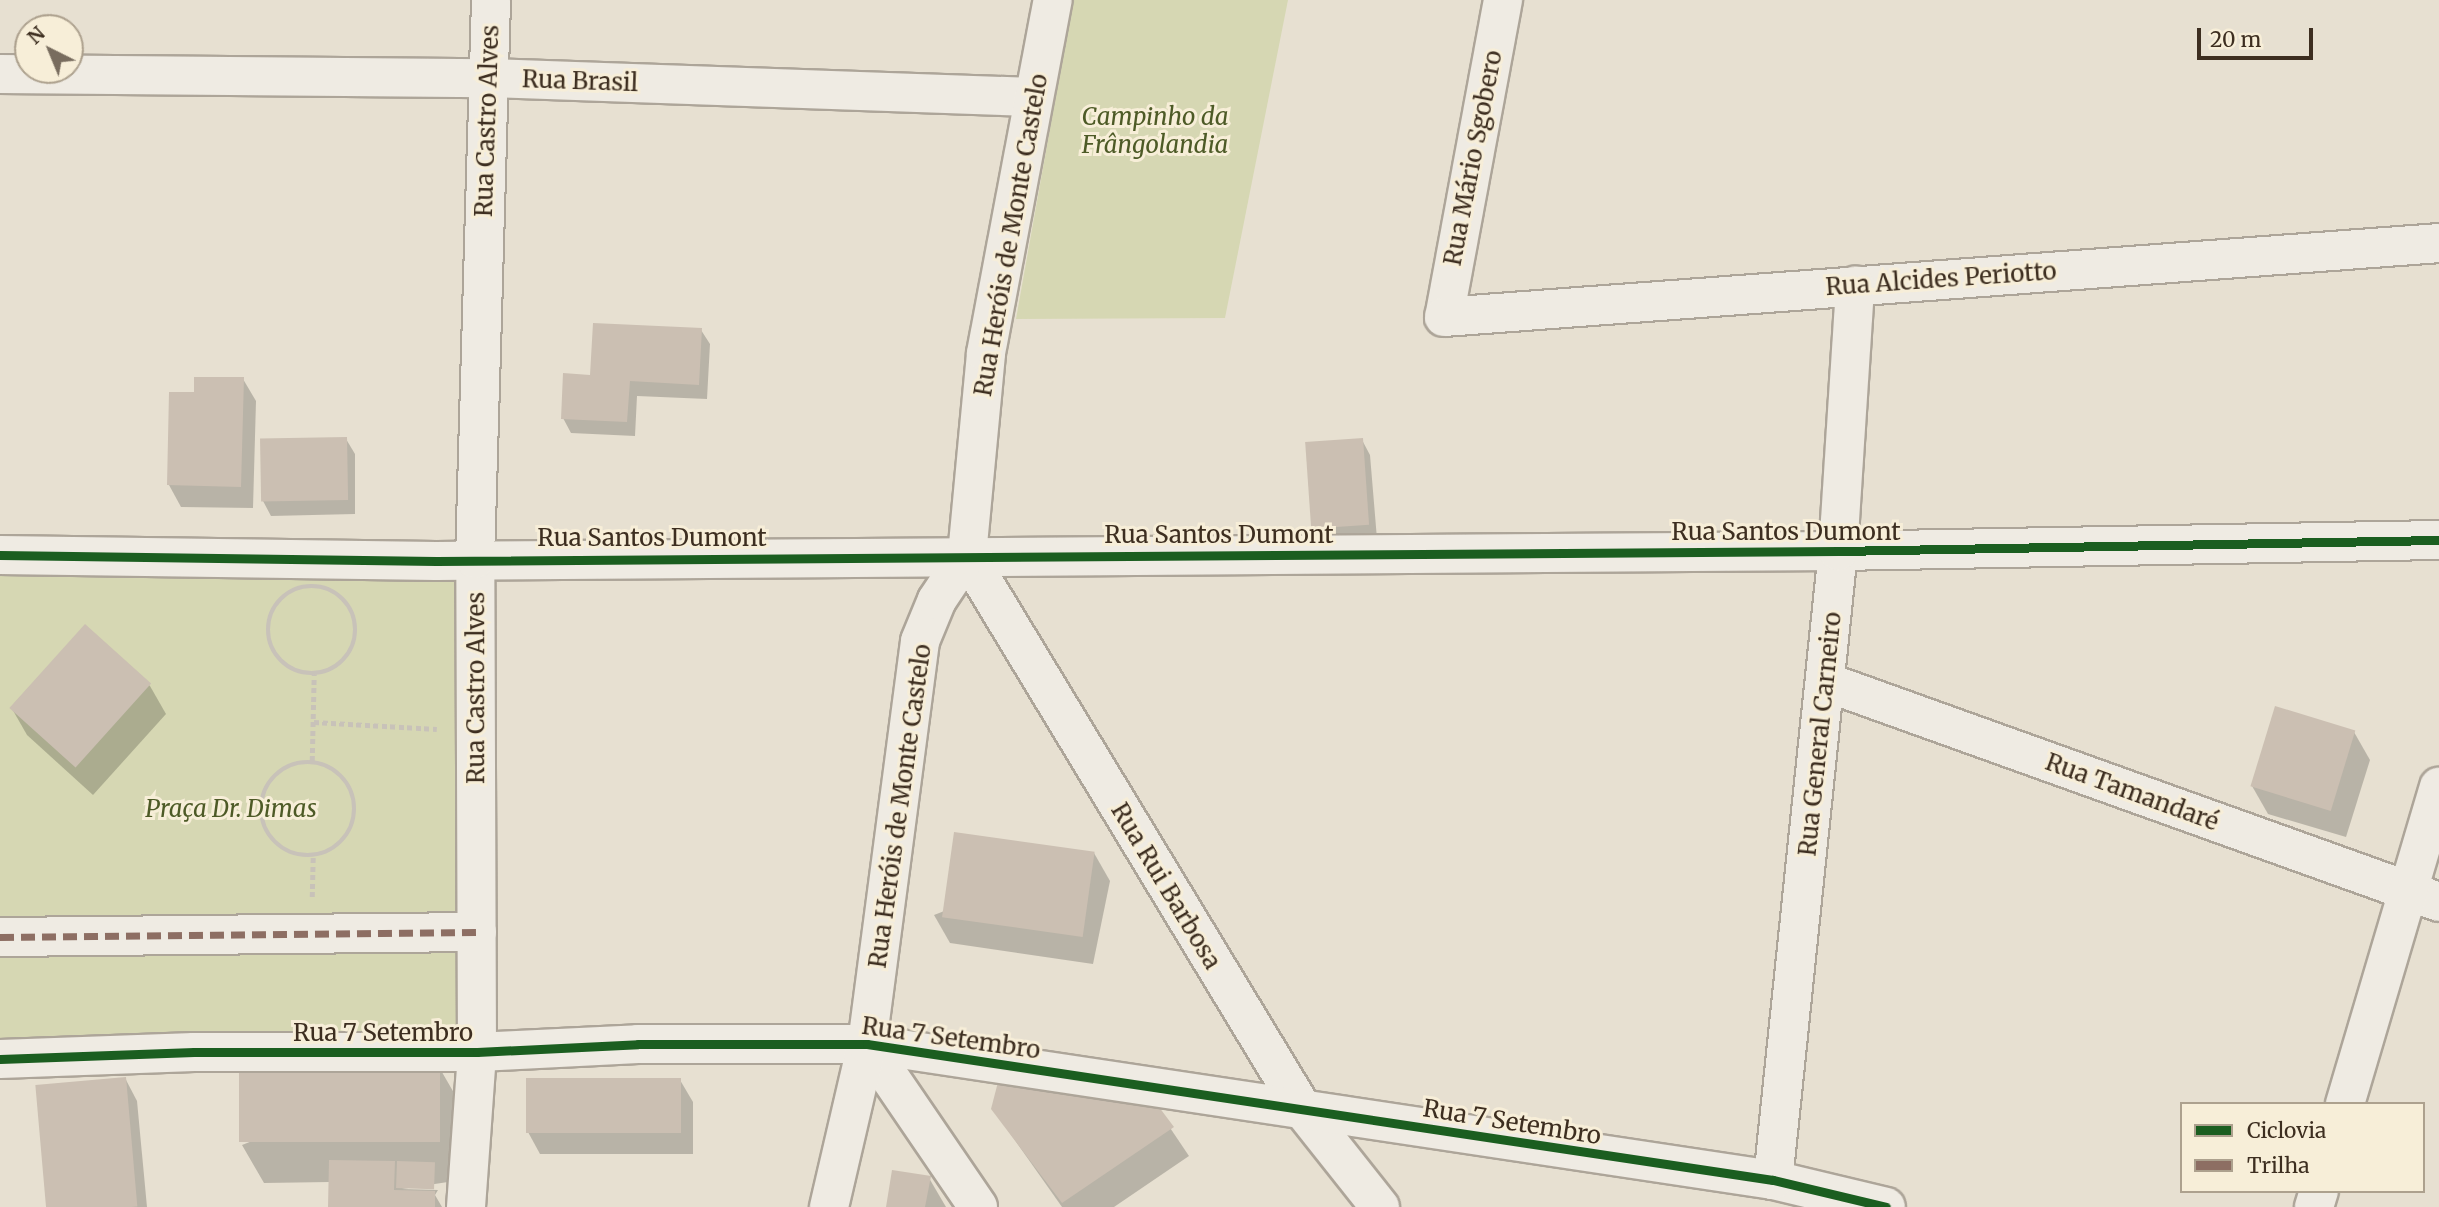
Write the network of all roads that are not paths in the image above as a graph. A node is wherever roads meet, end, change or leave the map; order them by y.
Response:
1 (491, 0) edge
2 (1053, 0) edge
3 (1503, 0) edge
4 (0, 74) edge
5 (488, 78) junction
6 (1033, 97) junction
7 (2439, 243) edge
8 (1855, 286) junction
9 (1444, 317) joint
10 (2439, 540) edge
11 (1838, 551) junction
12 (0, 555) edge
13 (967, 555) junction
14 (475, 559) junction
15 (1826, 682) junction
16 (2439, 787) edge
17 (2424, 896) edge
18 (477, 932) junction
19 (0, 937) edge
20 (867, 1044) junction
21 (477, 1052) junction
22 (0, 1059) edge
23 (2346, 1102) edge
24 (1303, 1110) junction
25 (1773, 1180) junction
26 (466, 1207) edge
27 (829, 1207) edge
28 (978, 1207) edge
29 (1380, 1207) edge
30 (1886, 1207) edge

1 - 5 street, Rua Castro Alves
2 - 6 street, Rua Heróis de Monte Castelo
3 - 9 street, Rua Mário Sgobero
4 - 5 street, Rua Brasil
5 - 6 street, Rua Brasil
5 - 14 street, Rua Castro Alves
6 - 13 street, Rua Heróis de Monte Castelo
7 - 8 street, Rua Alcides Periotto
8 - 9 street, Rua Alcides Periotto
8 - 11 street, Rua General Carneiro
10 - 11 street, Rua Santos Dumont
11 - 13 street, Rua Santos Dumont
11 - 15 street, Rua General Carneiro
12 - 14 street, Rua Santos Dumont
13 - 14 street, Rua Santos Dumont
13 - 20 street, Rua Heróis de Monte Castelo
13 - 24 street, Rua Rui Barbosa
14 - 18 street, Rua Castro Alves
15 - 17 street, Rua Tamandaré
15 - 25 street, Rua General Carneiro
16 - 17 street
17 - 23 street
18 - 19 street
18 - 21 street, Rua Castro Alves
20 - 21 street, Rua 7 Setembro
20 - 24 street, Rua 7 Setembro
20 - 27 street, Rua Heróis de Monte Castelo
20 - 28 street
21 - 22 street, Rua 7 Setembro
21 - 26 street, Rua Castro Alves
24 - 25 street, Rua 7 Setembro
24 - 29 street, Rua Rui Barbosa
25 - 30 street, Rua 7 Setembro

